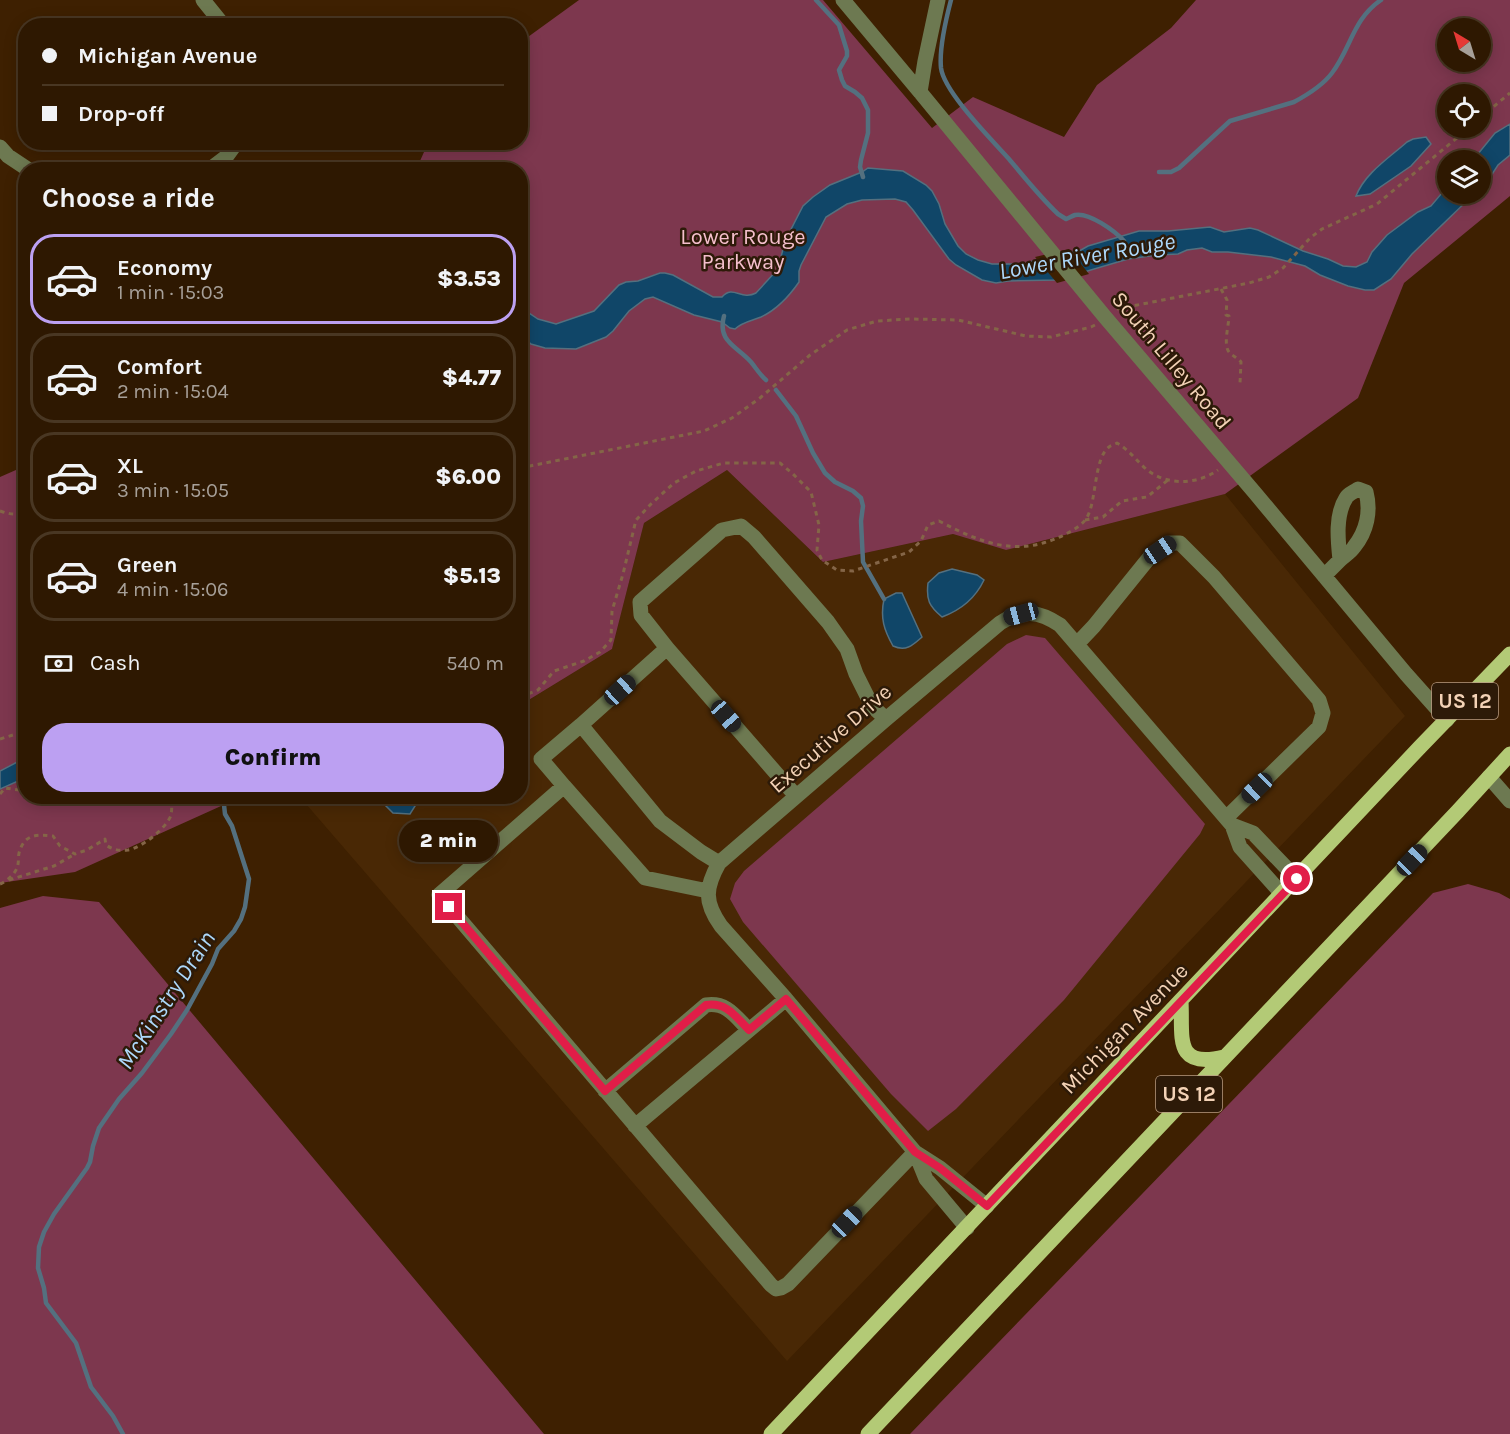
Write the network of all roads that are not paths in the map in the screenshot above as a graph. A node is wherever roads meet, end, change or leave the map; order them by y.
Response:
1 (203, 0) edge
2 (843, 0) edge
3 (938, 0) edge
4 (218, 18) edge
5 (920, 92) junction
6 (0, 147) edge
7 (231, 150) edge
8 (219, 162) edge
9 (18, 163) edge
10 (1340, 560) dead end
11 (1324, 576) junction
12 (1077, 644) junction
13 (667, 648) junction
14 (1510, 654) edge
15 (886, 719) junction
16 (1447, 720) junction
17 (581, 725) junction
18 (1510, 754) edge
19 (1489, 777) junction
20 (564, 786) junction
21 (796, 796) junction
22 (1510, 801) edge
23 (1229, 821) junction
24 (719, 863) junction
25 (1297, 879) junction
26 (708, 891) junction
27 (1282, 894) junction
28 (786, 999) junction
29 (1181, 1001) junction
30 (749, 1030) junction
31 (1224, 1057) junction
32 (605, 1091) junction
33 (635, 1126) junction
34 (915, 1152) junction
35 (987, 1206) junction
36 (967, 1228) junction
37 (771, 1434) edge
38 (868, 1434) edge

1 - 4 street
2 - 5 street, South Lilley Road
3 - 5 street
5 - 11 street, South Lilley Road
6 - 9 street
7 - 8 street
10 - 11 street
11 - 16 street, South Lilley Road
12 - 15 street, Executive Drive
12 - 23 street, Executive Drive
12 - 23 street
13 - 15 street
13 - 17 street
13 - 21 street
14 - 16 main road, Michigan Avenue / US 12
15 - 21 street, Executive Drive
16 - 25 main road, Michigan Avenue / US 12
17 - 20 street
17 - 24 street
18 - 19 main road, US 12
19 - 22 street
19 - 31 main road, US 12
20 - 26 street
20 - 32 street
21 - 24 street, Executive Drive
23 - 25 street, Executive Drive
23 - 27 street, Executive Drive
24 - 26 street, Executive Drive
25 - 27 main road, Michigan Avenue / US 12
26 - 28 street
27 - 29 main road, Michigan Avenue / US 12
28 - 30 street
28 - 34 street
29 - 31 main road
29 - 35 main road, Michigan Avenue / US 12
30 - 32 street
30 - 33 street
31 - 38 main road, US 12
32 - 33 street
33 - 34 street
34 - 35 street
34 - 36 street
35 - 36 main road, Michigan Avenue / US 12
36 - 37 main road, Michigan Avenue / US 12

